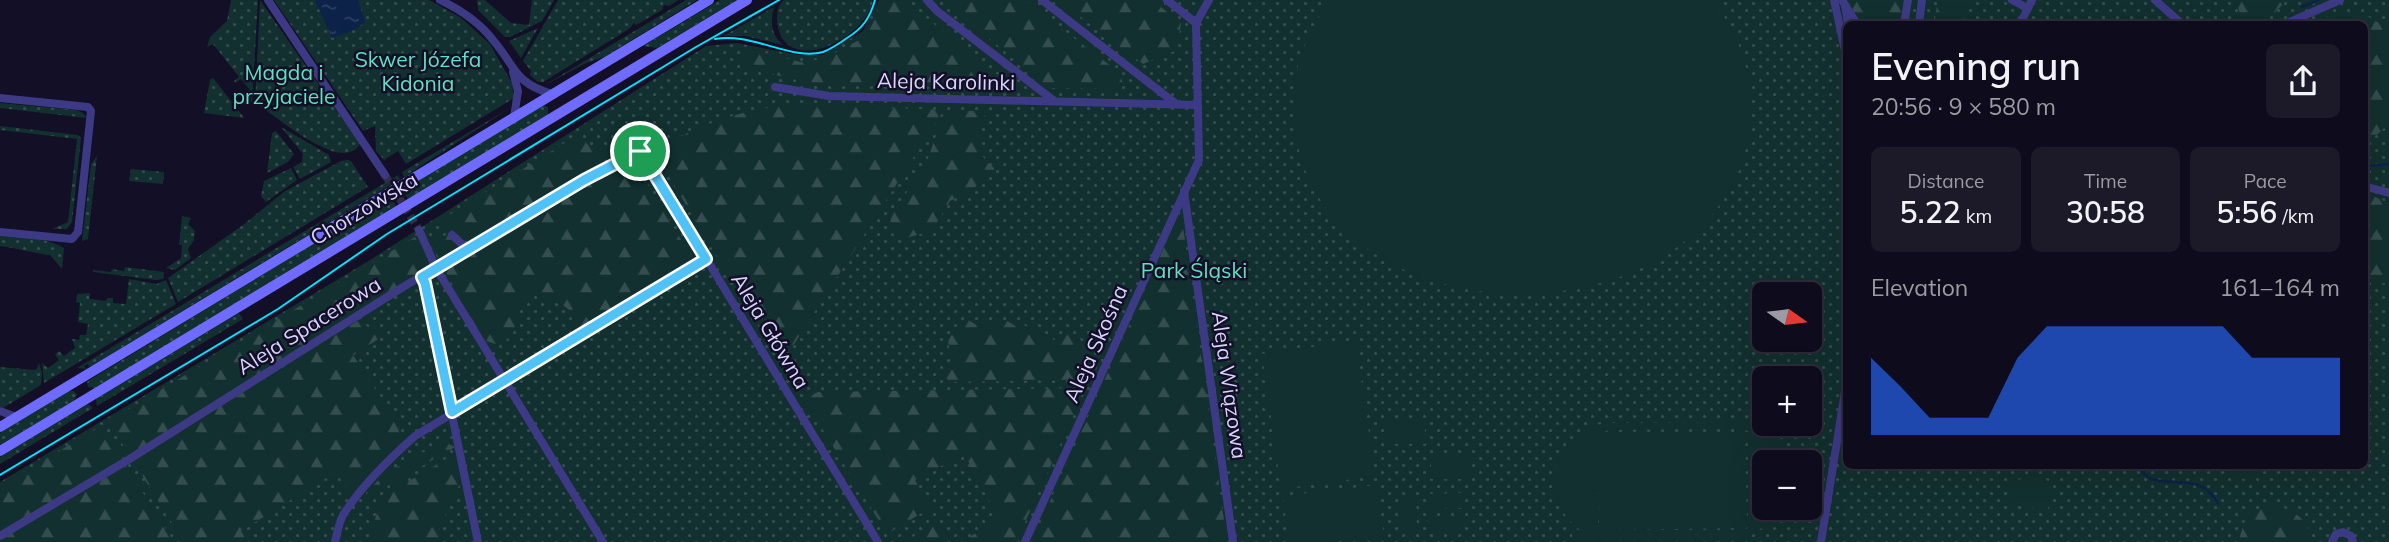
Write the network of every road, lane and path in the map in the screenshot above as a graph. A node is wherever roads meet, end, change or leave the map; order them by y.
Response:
1 (268, 0) edge
2 (440, 0) edge
3 (709, 0) edge
4 (747, 0) edge
5 (927, 0) edge
6 (1041, 0) edge
7 (1167, 0) edge
8 (1209, 0) edge
9 (1834, 0) edge
10 (1908, 0) edge
11 (1922, 0) edge
12 (2012, 0) edge
13 (2154, 0) edge
14 (2340, 0) edge
15 (1843, 2) edge
16 (2029, 4) edge
17 (1846, 21) edge
18 (1856, 21) edge
19 (1904, 21) edge
20 (1919, 21) edge
21 (2021, 21) edge
22 (2178, 21) edge
23 (2292, 21) edge
24 (1196, 23) junction
25 (1843, 41) edge
26 (629, 47) junction
27 (651, 58) junction
28 (595, 68) junction
29 (512, 69) junction
30 (606, 85) junction
31 (775, 87) dead end
32 (552, 94) junction
33 (0, 99) edge
34 (1055, 101) junction
35 (1175, 104) junction
36 (1196, 105) junction
37 (564, 111) junction
38 (514, 117) junction
39 (633, 138) dead end
40 (640, 151) junction
41 (385, 175) tunnel mouth
42 (2368, 187) edge
43 (1184, 190) junction
44 (2389, 193) edge
45 (419, 230) tunnel mouth
46 (0, 232) edge
47 (453, 235) dead end
48 (467, 249) junction
49 (706, 259) junction
50 (436, 268) junction
51 (422, 277) junction
52 (505, 380) junction
53 (76, 381) junction
54 (86, 399) junction
55 (1843, 404) edge
56 (0, 411) edge
57 (452, 412) junction
58 (16, 417) junction
59 (0, 427) edge
60 (0, 451) edge
61 (0, 536) edge
62 (335, 542) edge
63 (478, 542) edge
64 (603, 542) edge
65 (878, 542) edge
66 (1025, 542) edge
67 (1233, 542) edge
68 (1821, 542) edge
69 (2332, 542) edge
70 (2353, 542) edge

1 - 41 street
2 - 29 street
3 - 26 main road, Chorzowska
4 - 27 main road, Chorzowska
5 - 34 street
6 - 35 street
7 - 24 street
8 - 24 street
9 - 25 street
10 - 19 street
11 - 20 street
12 - 16 street
13 - 22 street
14 - 23 street
15 - 17 street
15 - 18 street
16 - 21 street
24 - 36 street
26 - 27 main road
26 - 28 main road, Chorzowska
27 - 30 main road, Chorzowska
28 - 30 main road
28 - 32 main road, Chorzowska
29 - 32 street
29 - 38 street
30 - 37 main road, Chorzowska
31 - 34 street, Aleja Karolinki
32 - 37 main road
32 - 38 main road, Chorzowska
33 - 46 street
34 - 35 street, Aleja Karolinki
35 - 36 street, Aleja Karolinki
36 - 43 street, Aleja Skośna
37 - 54 main road, Chorzowska
38 - 53 main road, Chorzowska
39 - 40 street, Aleja Główna
40 - 48 street, Aleja Spacerowa
40 - 49 street, Aleja Główna
42 - 44 street
43 - 66 street, Aleja Skośna
43 - 67 street, Aleja Wiązowa
45 - 50 street
47 - 48 street
48 - 50 street, Aleja Spacerowa
49 - 52 street
49 - 65 street, Aleja Główna
50 - 51 street, Aleja Spacerowa
50 - 52 street
51 - 57 street
51 - 61 street, Aleja Spacerowa
52 - 57 street
52 - 64 street
53 - 54 main road
53 - 58 main road, Chorzowska
54 - 60 main road, Chorzowska
55 - 68 street
56 - 58 street
57 - 62 street
57 - 63 street
58 - 59 main road, Chorzowska
69 - 70 street

